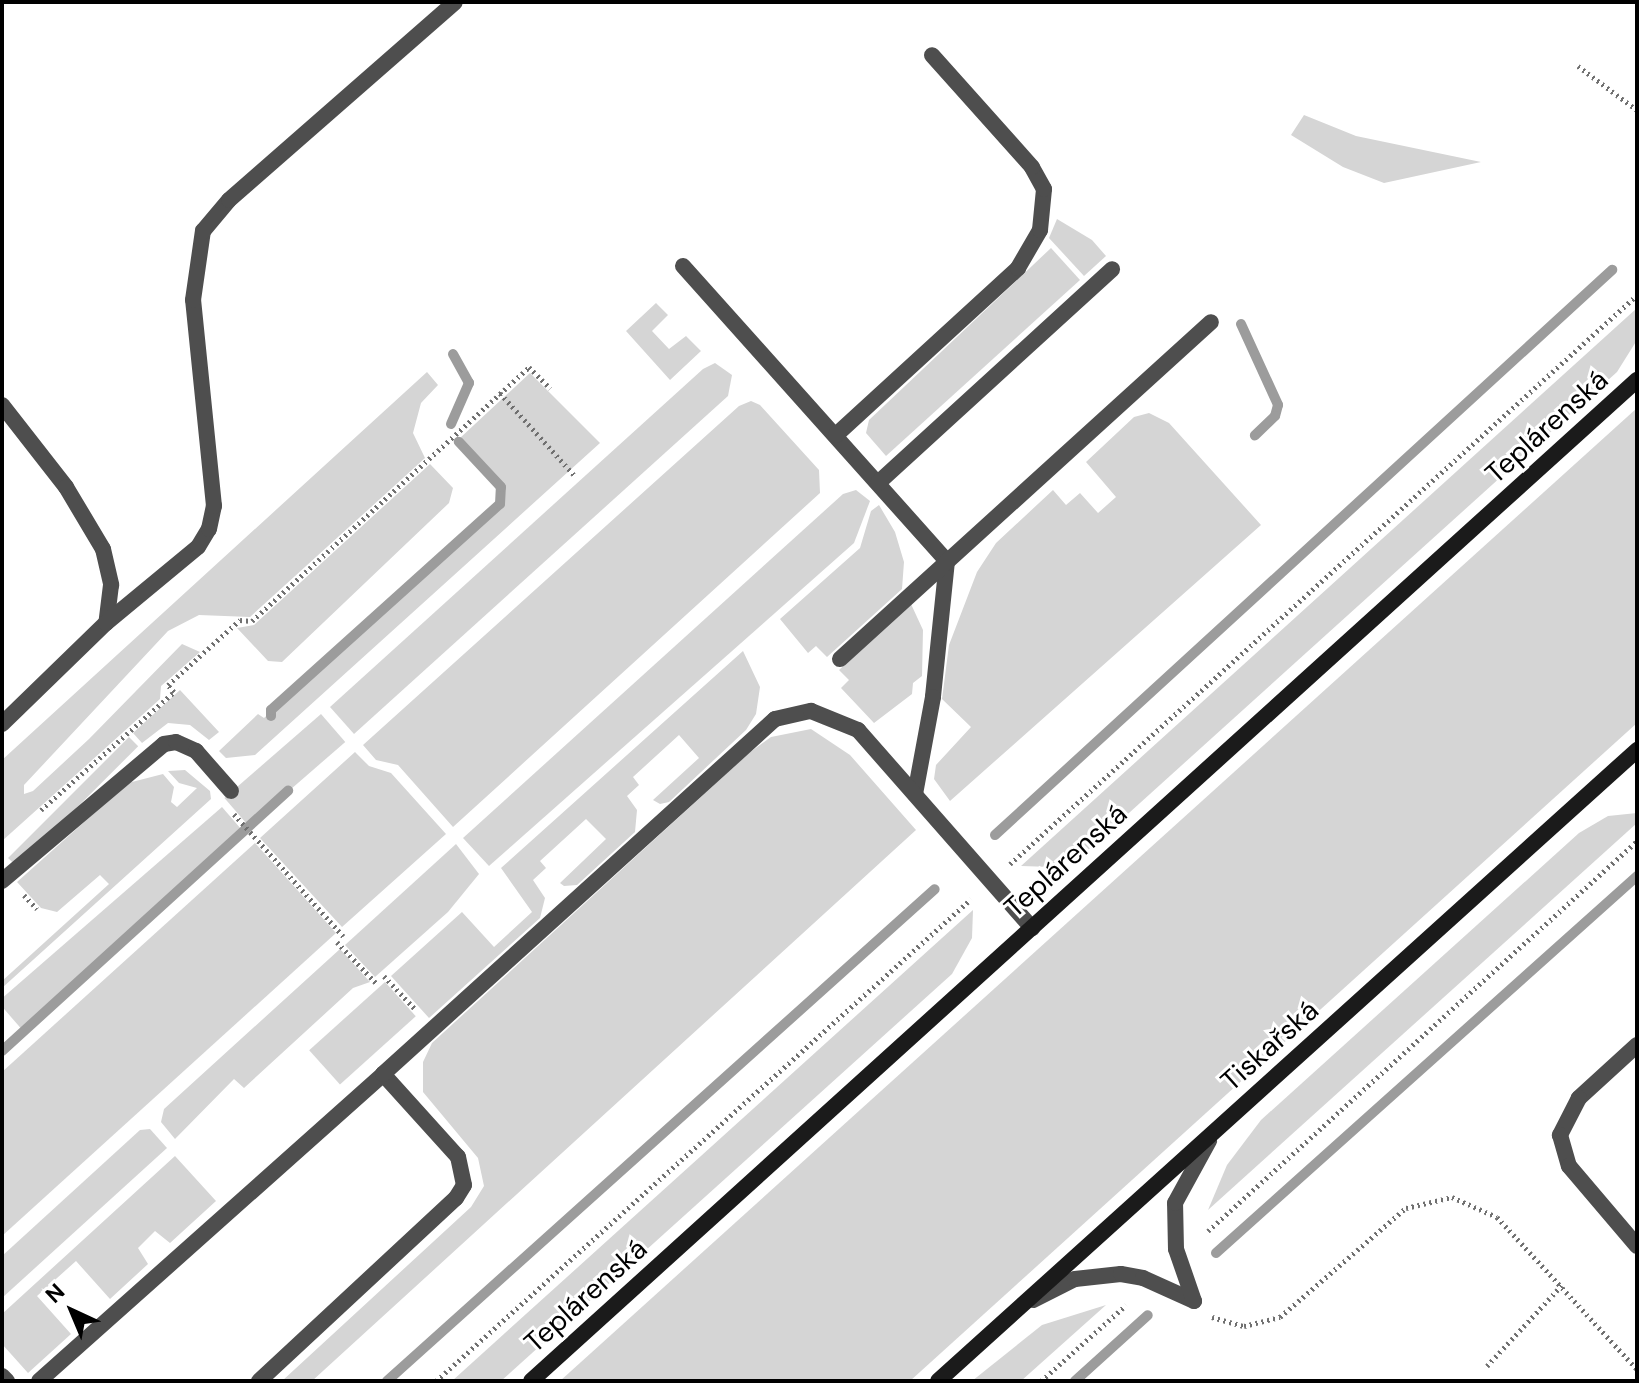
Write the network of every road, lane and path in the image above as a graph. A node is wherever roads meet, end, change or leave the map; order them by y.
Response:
1 (455, 2) edge
2 (932, 55) dead end
3 (1578, 66) dead end
4 (1637, 110) edge
5 (683, 266) dead end
6 (1112, 269) dead end
7 (1637, 295) edge
8 (1211, 322) dead end
9 (1637, 380) edge
10 (550, 388) dead end
11 (500, 393) junction
12 (2, 405) edge
13 (836, 435) junction
14 (574, 475) dead end
15 (878, 483) junction
16 (947, 561) junction
17 (106, 623) junction
18 (840, 659) dead end
19 (2, 724) edge
20 (1637, 750) edge
21 (231, 791) dead end
22 (915, 794) junction
23 (230, 809) dead end
24 (36, 815) dead end
25 (1637, 841) edge
26 (1010, 864) dead end
27 (2, 881) edge
28 (971, 899) dead end
29 (1032, 928) junction
30 (343, 936) dead end
31 (337, 942) dead end
32 (384, 976) dead end
33 (376, 983) dead end
34 (433, 1028) junction
35 (1637, 1045) edge
36 (383, 1074) junction
37 (1221, 1126) junction
38 (1208, 1231) dead end
39 (1637, 1246) edge
40 (1562, 1285) junction
41 (1194, 1301) junction
42 (1126, 1305) dead end
43 (1021, 1307) junction
44 (1487, 1366) dead end
45 (1637, 1369) edge
46 (2, 1376) edge
47 (7, 1381) edge
48 (39, 1381) edge
49 (259, 1381) edge
50 (436, 1381) edge
51 (531, 1381) edge
52 (938, 1381) edge
53 (1041, 1381) edge

1 - 17 lane
2 - 13 lane
3 - 4 path
5 - 13 lane
6 - 15 lane
7 - 26 path
8 - 16 lane
9 - 29 street, Teplárenská
10 - 11 path
11 - 14 path
11 - 24 path
12 - 17 lane
13 - 15 lane
15 - 16 lane
16 - 18 lane
16 - 22 lane
17 - 19 lane
20 - 37 street, Tiskařská
21 - 27 lane
22 - 29 lane
22 - 34 lane
23 - 30 path
25 - 38 path
28 - 50 path
29 - 51 street, Teplárenská
31 - 33 path
32 - 34 path
34 - 36 lane
35 - 39 lane
36 - 48 lane
36 - 49 lane
37 - 41 lane
37 - 43 street, Tiskařská
40 - 41 path
40 - 44 path
40 - 45 path
41 - 43 lane
42 - 53 path
43 - 52 street, Tiskařská
46 - 47 lane

